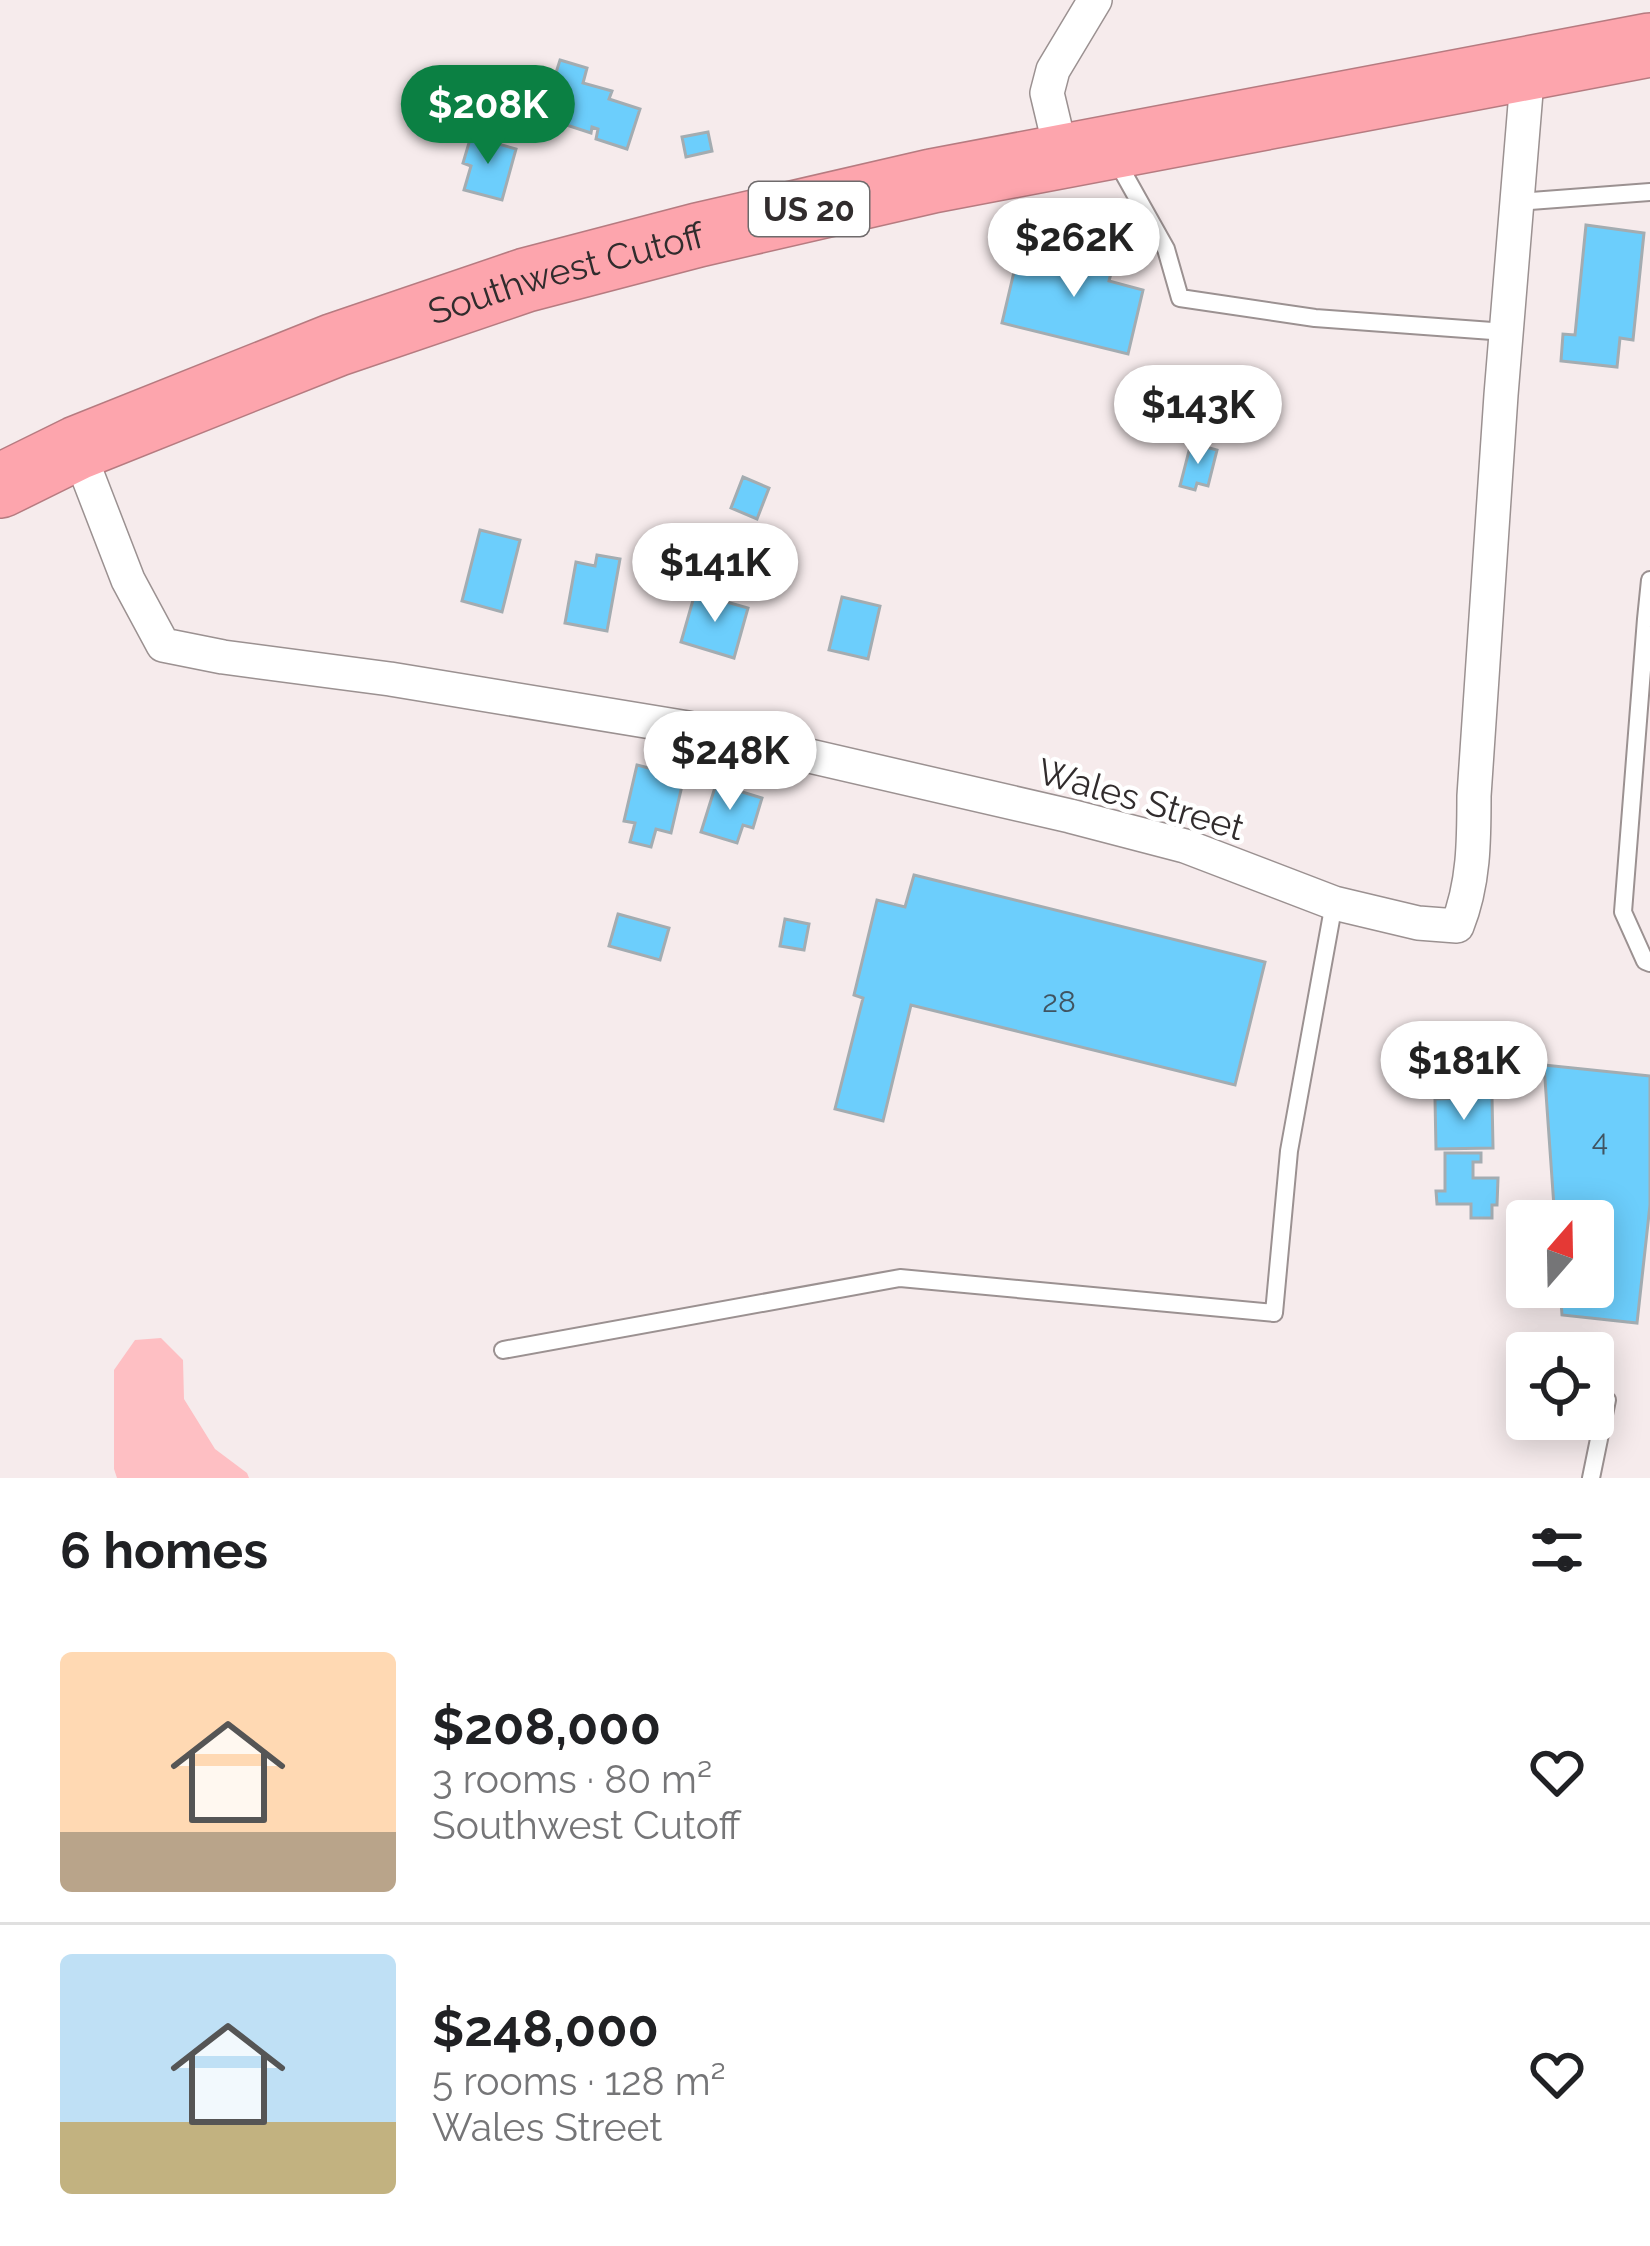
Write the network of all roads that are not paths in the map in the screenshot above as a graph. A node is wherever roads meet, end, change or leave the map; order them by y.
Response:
1 (1095, 0) edge
2 (1650, 45) edge
3 (1528, 68) junction
4 (1086, 151) junction
5 (1650, 192) edge
6 (1517, 202) junction
7 (1506, 332) junction
8 (77, 448) junction
9 (0, 486) edge
10 (1650, 580) edge
11 (1648, 618) edge
12 (1334, 903) junction
13 (1650, 963) edge
14 (503, 1350) dead end
15 (1599, 1440) edge
16 (1591, 1478) edge

1 - 4 street
2 - 3 highway, Southwest Cutoff / US 20
3 - 4 highway, Southwest Cutoff / US 20
3 - 6 street, Wales Street
4 - 7 lane
4 - 8 highway, Southwest Cutoff / US 20
5 - 6 lane
6 - 7 street, Wales Street
7 - 12 street, Wales Street
8 - 9 highway, Southwest Cutoff / US 20
8 - 12 street, Wales Street
10 - 11 lane
11 - 13 lane
12 - 14 lane
15 - 16 lane

